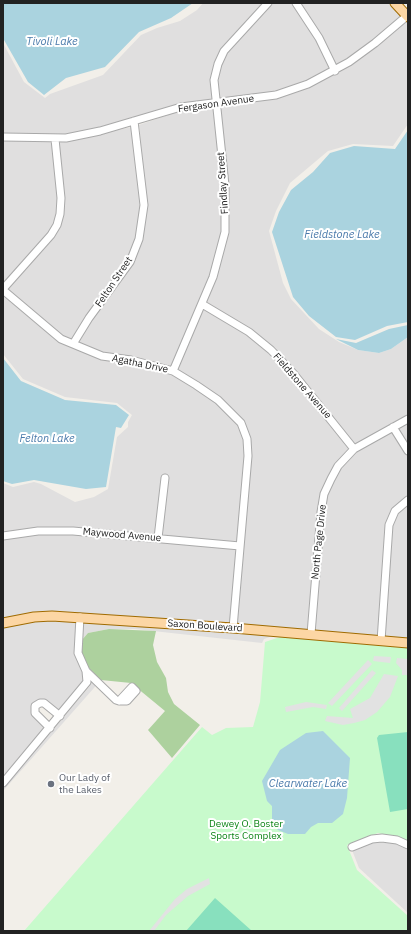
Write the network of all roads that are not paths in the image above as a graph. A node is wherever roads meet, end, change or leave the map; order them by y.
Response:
1 (268, 3) edge
2 (296, 3) edge
3 (395, 3) edge
4 (408, 16) edge
5 (335, 71) junction
6 (217, 103) junction
7 (134, 120) junction
8 (3, 137) edge
9 (55, 139) junction
10 (3, 290) edge
11 (202, 304) junction
12 (73, 344) junction
13 (173, 371) junction
14 (408, 420) edge
15 (393, 427) junction
16 (354, 449) junction
17 (408, 451) edge
18 (165, 478) dead end
19 (408, 500) edge
20 (3, 536) edge
21 (158, 538) junction
22 (240, 546) junction
23 (80, 618) junction
24 (3, 623) edge
25 (233, 628) junction
26 (311, 634) junction
27 (381, 640) junction
28 (408, 643) edge
29 (86, 672) junction
30 (119, 701) dead end
31 (60, 716) junction
32 (50, 728) junction
33 (3, 783) edge
34 (408, 845) edge
35 (352, 847) dead end

1 - 6 street, Findlay Street
2 - 5 street
3 - 4 main road
4 - 5 street, Fergason Avenue
5 - 6 street, Fergason Avenue
6 - 7 street, Fergason Avenue
6 - 11 street, Findlay Street
7 - 9 street, Fergason Avenue
7 - 12 street, Felton Street
8 - 9 street, Fergason Avenue
9 - 10 street
10 - 12 street, Agatha Drive
11 - 13 street, Findlay Street
11 - 16 street, Fieldstone Avenue
12 - 13 street, Agatha Drive
13 - 22 street, Agatha Drive
14 - 15 street, North Page Drive
15 - 16 street, North Page Drive
15 - 17 street
16 - 26 street, North Page Drive
18 - 21 street
19 - 27 street
20 - 21 street, Maywood Avenue
21 - 22 street, Maywood Avenue
22 - 25 street, Agatha Drive
23 - 24 main road, Saxon Boulevard
23 - 25 main road, Saxon Boulevard
23 - 29 street
25 - 26 main road, Saxon Boulevard
26 - 27 main road, Saxon Boulevard
27 - 28 main road, Saxon Boulevard
29 - 30 street
29 - 31 street
31 - 32 street
31 - 32 street
32 - 33 street
34 - 35 street

